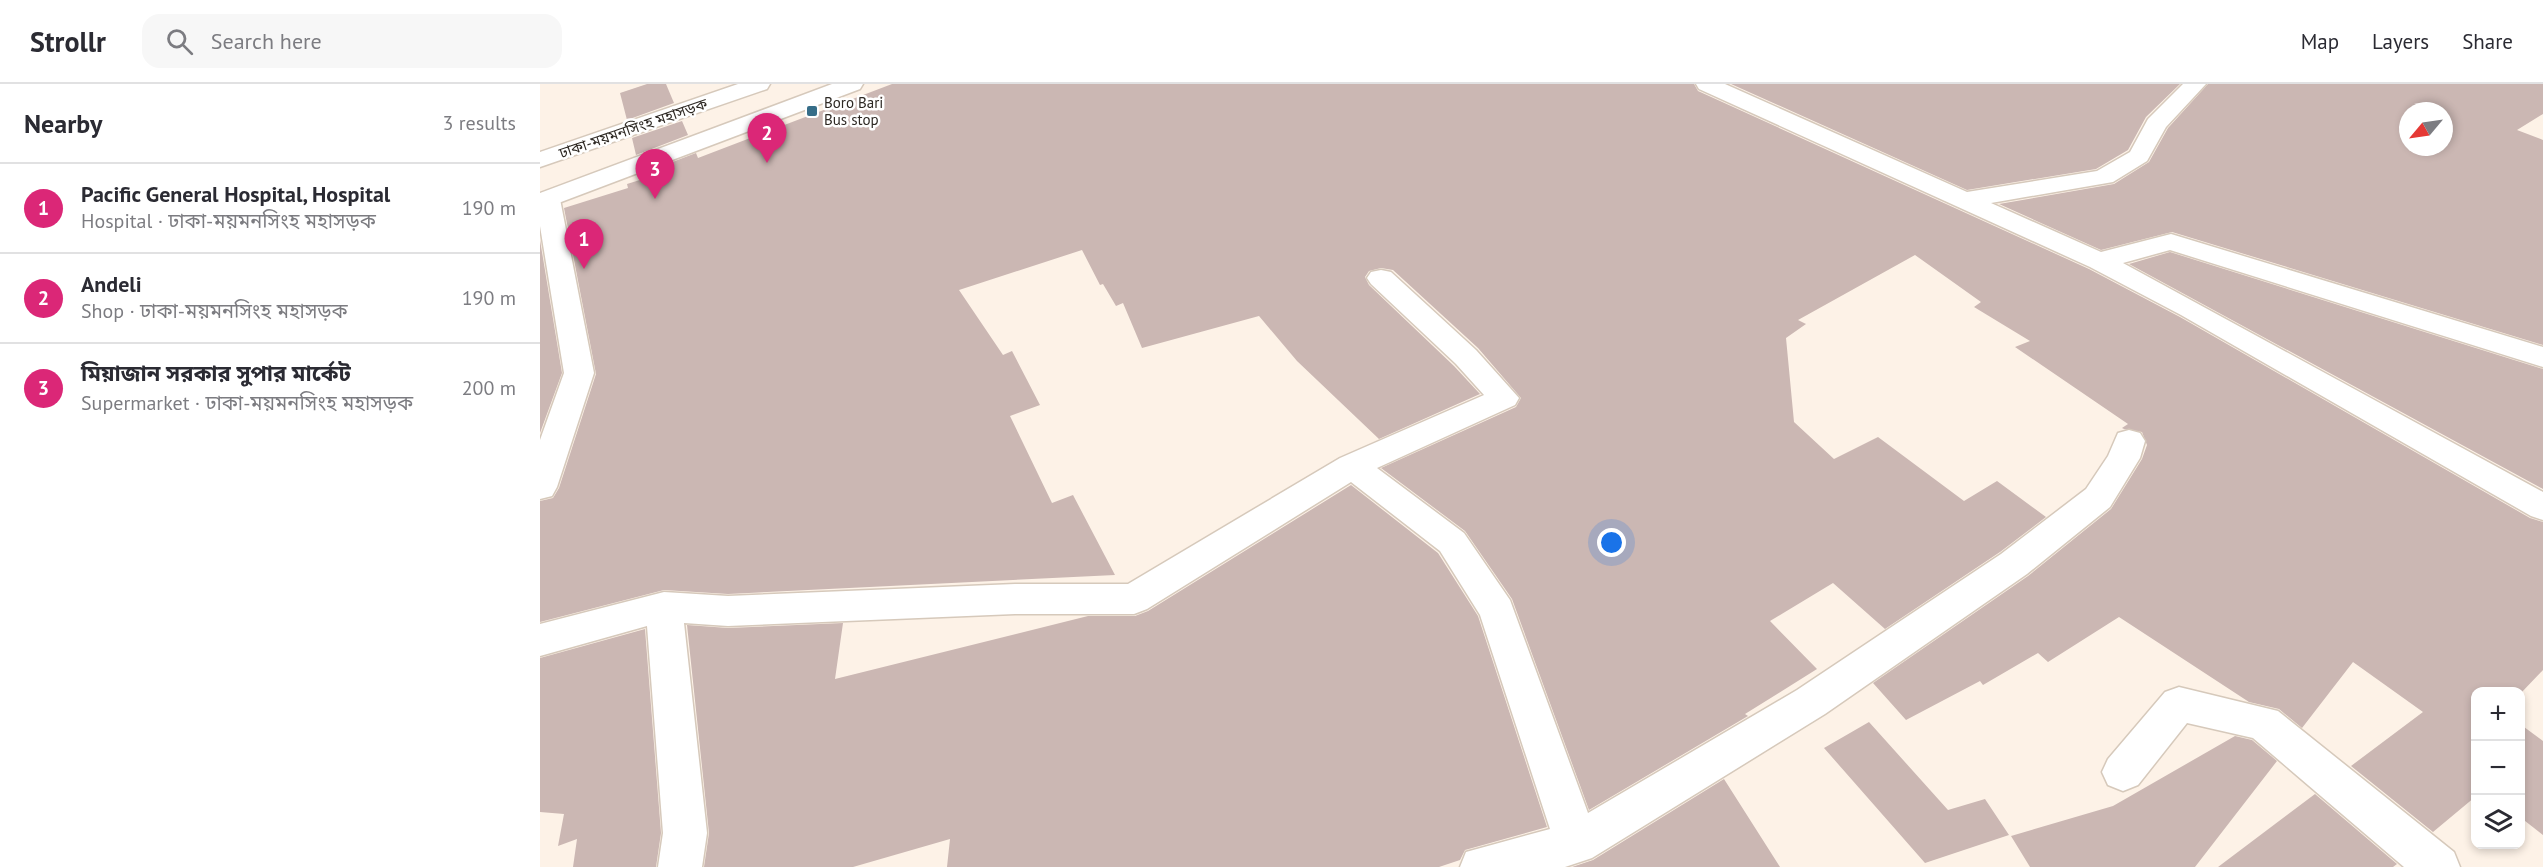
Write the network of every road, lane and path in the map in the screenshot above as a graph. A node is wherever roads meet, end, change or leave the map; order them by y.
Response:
1 (759, 84) edge
2 (852, 84) edge
3 (1707, 84) edge
4 (2195, 84) edge
5 (540, 160) edge
6 (544, 200) edge
7 (1964, 200) junction
8 (2099, 261) junction
9 (1381, 278) dead end
10 (2543, 357) edge
11 (2129, 441) dead end
12 (1352, 466) junction
13 (540, 487) edge
14 (2543, 507) edge
15 (664, 607) junction
16 (540, 640) edge
17 (2123, 772) dead end
18 (1577, 843) junction
19 (680, 867) edge
20 (1482, 867) edge
21 (2438, 867) edge

1 - 5 main road, ঢাকা-ময়মনসিংহ মহাসড়ক
2 - 6 main road, ঢাকা-ময়মনসিংহ মহাসড়ক
3 - 7 main road
4 - 7 main road
6 - 13 main road
7 - 8 main road
8 - 10 main road
8 - 14 main road
9 - 12 main road
11 - 18 main road
12 - 15 main road
12 - 18 main road
15 - 16 main road
15 - 19 main road
17 - 21 main road
18 - 20 main road

